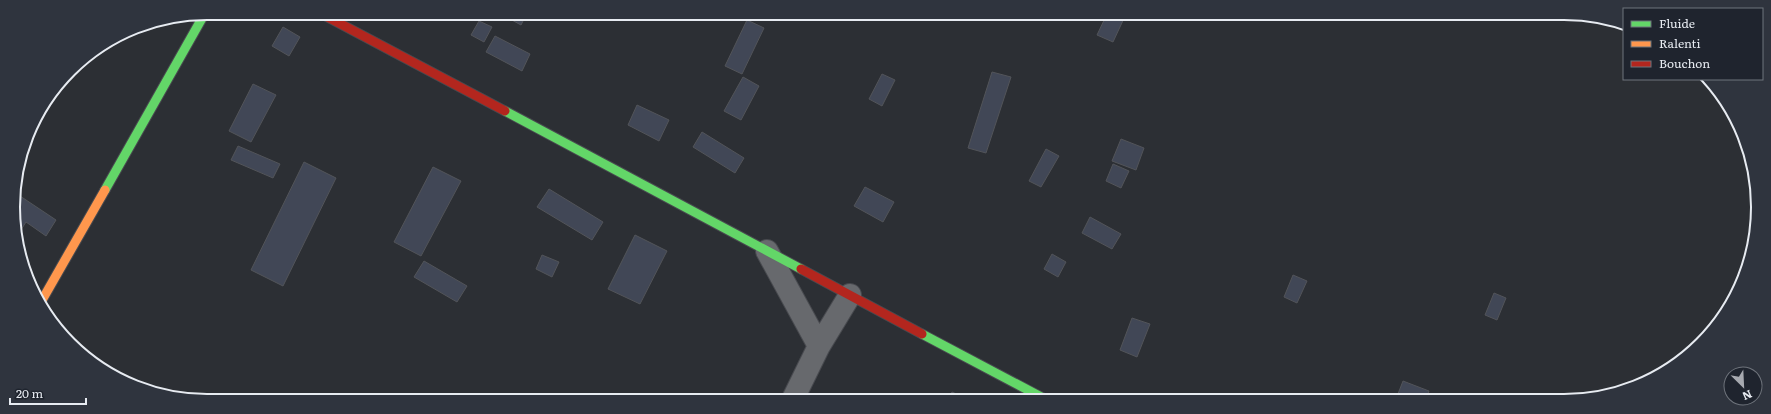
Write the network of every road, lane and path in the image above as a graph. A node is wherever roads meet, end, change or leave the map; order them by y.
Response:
1 (201, 20) edge
2 (333, 20) edge
3 (767, 252) junction
4 (850, 295) junction
5 (44, 298) edge
6 (819, 346) junction
7 (795, 394) edge
8 (1036, 394) edge

1 - 5 street
2 - 3 street
3 - 4 street
3 - 6 street
4 - 6 street
4 - 8 street
6 - 7 street

